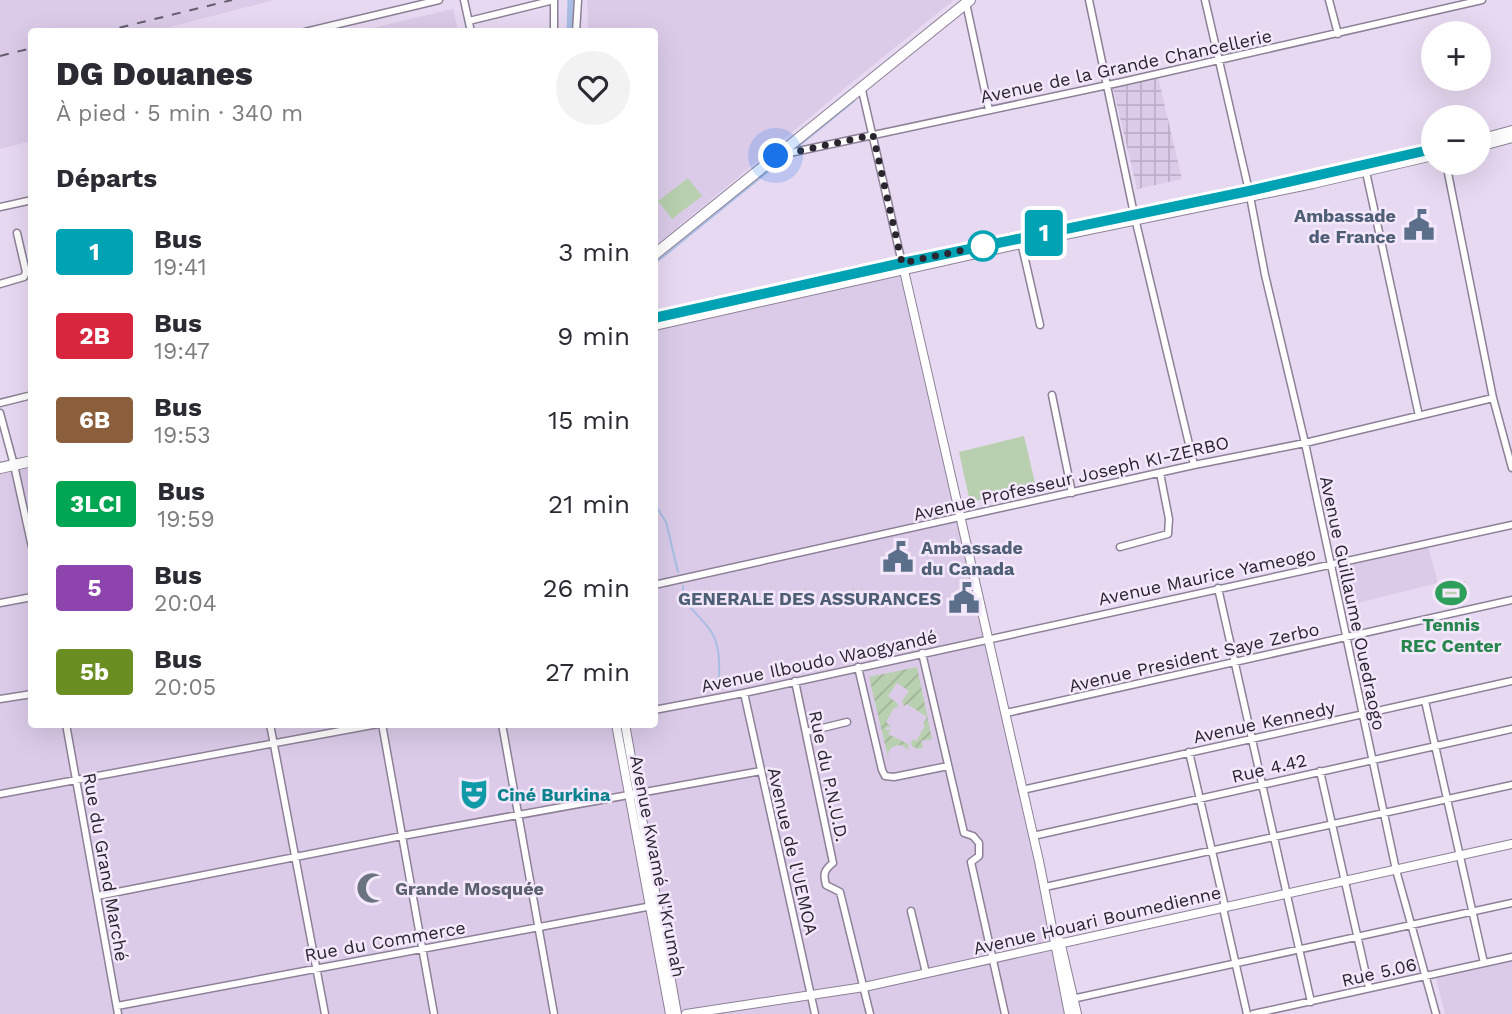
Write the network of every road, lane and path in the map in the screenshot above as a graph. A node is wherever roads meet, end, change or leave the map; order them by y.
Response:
1 (439, 0) edge
2 (464, 0) edge
3 (554, 0) edge
4 (578, 0) edge
5 (1089, 0) edge
6 (1205, 0) edge
7 (1329, 0) edge
8 (1482, 0) edge
9 (967, 1) edge
10 (469, 21) junction
11 (322, 28) edge
12 (470, 28) edge
13 (554, 28) edge
14 (576, 28) edge
15 (1338, 34) junction
16 (1220, 59) junction
17 (861, 86) junction
18 (1106, 86) junction
19 (989, 110) junction
20 (1512, 130) edge
21 (873, 135) junction
22 (1491, 136) edge
23 (1512, 138) edge
24 (1491, 144) edge
25 (1421, 152) edge
26 (776, 156) junction
27 (1421, 159) edge
28 (1366, 172) junction
29 (1448, 175) edge
30 (1249, 193) junction
31 (28, 201) edge
32 (0, 207) edge
33 (1135, 217) junction
34 (17, 233) dead end
35 (1020, 241) junction
36 (658, 252) edge
37 (903, 266) junction
38 (0, 284) edge
39 (737, 303) junction
40 (658, 317) edge
41 (658, 325) edge
42 (1040, 325) dead end
43 (1052, 395) dead end
44 (28, 396) edge
45 (1493, 398) junction
46 (0, 403) edge
47 (0, 413) edge
48 (1419, 416) junction
49 (1305, 443) junction
50 (28, 462) edge
51 (14, 465) junction
52 (1194, 465) junction
53 (0, 468) edge
54 (1512, 468) edge
55 (1160, 473) junction
56 (1072, 493) junction
57 (962, 517) junction
58 (28, 523) edge
59 (1512, 525) edge
60 (1120, 547) dead end
61 (1330, 564) junction
62 (658, 584) edge
63 (1219, 588) junction
64 (28, 598) edge
65 (1512, 600) edge
66 (0, 603) edge
67 (1346, 637) junction
68 (989, 638) junction
69 (922, 653) junction
70 (1236, 662) junction
71 (858, 667) junction
72 (795, 681) junction
73 (1512, 681) edge
74 (744, 693) junction
75 (28, 695) edge
76 (0, 699) edge
77 (1425, 701) junction
78 (658, 709) edge
79 (1006, 713) junction
80 (1363, 715) junction
81 (847, 722) dead end
82 (67, 728) edge
83 (271, 728) edge
84 (359, 728) edge
85 (381, 728) edge
86 (503, 728) edge
87 (617, 728) edge
88 (625, 728) edge
89 (1512, 729) edge
90 (806, 732) junction
91 (1253, 738) junction
92 (274, 744) junction
93 (1434, 746) junction
94 (1189, 752) junction
95 (1374, 759) junction
96 (948, 766) junction
97 (761, 771) junction
98 (1320, 771) junction
99 (76, 780) junction
100 (1264, 784) junction
101 (1512, 785) edge
102 (1023, 790) junction
103 (0, 794) edge
104 (633, 795) junction
105 (1201, 798) junction
106 (1447, 800) junction
107 (1386, 814) junction
108 (519, 816) junction
109 (1332, 825) junction
110 (402, 836) junction
111 (1033, 836) junction
112 (1275, 837) junction
113 (1512, 844) edge
114 (1212, 851) junction
115 (1460, 856) junction
116 (295, 857) junction
117 (1396, 870) junction
118 (1344, 881) junction
119 (1045, 887) junction
120 (1288, 893) junction
121 (97, 896) junction
122 (1512, 903) edge
123 (654, 905) junction
124 (1224, 907) junction
125 (911, 911) dead end
126 (1472, 912) junction
127 (1412, 924) junction
128 (537, 927) junction
129 (1357, 936) junction
130 (1058, 945) junction
131 (423, 949) junction
132 (1299, 949) junction
133 (1512, 957) edge
134 (993, 959) junction
135 (1236, 963) junction
136 (1484, 963) junction
137 (316, 968) junction
138 (926, 973) junction
139 (1426, 975) junction
140 (864, 987) junction
141 (1369, 988) junction
142 (811, 996) junction
143 (1070, 999) junction
144 (1311, 1002) junction
145 (118, 1010) edge
146 (740, 1010) edge
147 (325, 1014) edge
148 (434, 1014) edge
149 (554, 1014) edge
150 (670, 1014) edge
151 (677, 1014) edge
152 (686, 1014) edge
153 (815, 1014) edge
154 (870, 1014) edge
155 (1005, 1014) edge
156 (1069, 1014) edge
157 (1077, 1014) edge
158 (1247, 1014) edge
159 (1253, 1014) edge
160 (1436, 1014) edge

1 - 11 street
2 - 10 street
3 - 10 street
3 - 13 street
4 - 14 street
5 - 18 street
6 - 16 street, Avenue Guillaume Ouedraogo
7 - 15 street
8 - 15 street, Avenue de la Grande Chancellerie
9 - 17 highway
9 - 19 street
10 - 12 street
15 - 16 street, Avenue de la Grande Chancellerie
16 - 18 street, Avenue de la Grande Chancellerie
16 - 30 street, Avenue Guillaume Ouedraogo
17 - 21 street
17 - 26 highway
18 - 19 street, Avenue de la Grande Chancellerie
18 - 33 street
19 - 21 street, Avenue de la Grande Chancellerie
20 - 22 main road
21 - 26 street, Avenue de la Grande Chancellerie
21 - 37 street
23 - 24 main road
25 - 30 main road
26 - 36 highway
27 - 28 main road
28 - 30 main road
28 - 48 street
29 - 45 street
30 - 33 main road
30 - 49 street, Avenue Guillaume Ouedraogo
31 - 32 street
33 - 35 main road
33 - 52 street
34 - 38 street
35 - 37 main road
35 - 42 street
37 - 39 main road
37 - 57 main road
39 - 40 main road
39 - 41 main road
43 - 56 street
44 - 46 street
45 - 48 street, Avenue Professeur Joseph KI-ZERBO
45 - 54 street
47 - 51 street
48 - 49 street, Avenue Professeur Joseph KI-ZERBO
49 - 52 street, Avenue Professeur Joseph KI-ZERBO
49 - 61 street, Avenue Guillaume Ouedraogo
50 - 51 highway
51 - 53 highway
51 - 58 street
52 - 55 street, Avenue Professeur Joseph KI-ZERBO
55 - 56 street, Avenue Professeur Joseph KI-ZERBO
55 - 60 street
56 - 57 street, Avenue Professeur Joseph KI-ZERBO
57 - 62 street, Avenue Professeur Joseph KI-ZERBO
57 - 68 main road
59 - 61 street, Avenue Maurice Yameogo
61 - 63 street, Avenue Maurice Yameogo
61 - 67 street, Avenue Guillaume Ouedraogo
63 - 68 street, Avenue Maurice Yameogo
63 - 70 street
64 - 66 street
65 - 67 street, Avenue President Saye Zerbo
67 - 70 street, Avenue President Saye Zerbo
67 - 80 street, Avenue Guillaume Ouedraogo
68 - 69 street, Avenue Ilboudo Waogyandé
68 - 79 main road
69 - 71 street, Avenue Ilboudo Waogyandé
69 - 96 street
70 - 79 street, Avenue President Saye Zerbo
70 - 91 street
71 - 72 street, Avenue Ilboudo Waogyandé
71 - 96 street
72 - 74 street, Avenue Ilboudo Waogyandé
72 - 90 street, Rue du P.N.U.D.
73 - 77 street, Avenue Kennedy
74 - 78 street, Avenue Ilboudo Waogyandé
74 - 97 street, Avenue de l'UEMOA
75 - 76 street
77 - 80 street, Avenue Kennedy
77 - 93 street
79 - 102 main road
80 - 91 street, Avenue Kennedy
80 - 95 street, Avenue Guillaume Ouedraogo
81 - 90 street
82 - 99 street, Rue du Grand Marché
83 - 92 street
84 - 92 street
85 - 110 street
86 - 108 street
87 - 104 main road, Avenue Kwamé N'Krumah
88 - 104 main road, Avenue Kwamé N'Krumah
89 - 93 street, Rue 4.42
90 - 140 street, Rue du P.N.U.D.
91 - 94 street, Avenue Kennedy
91 - 100 street
92 - 99 street
92 - 116 street
93 - 95 street, Rue 4.42
93 - 106 street
94 - 102 street, Avenue Kennedy
94 - 105 street
95 - 98 street, Rue 4.42
95 - 107 street, Avenue Guillaume Ouedraogo
96 - 134 street
97 - 104 street
97 - 142 street, Avenue de l'UEMOA
98 - 100 street, Rue 4.42
98 - 109 street
99 - 103 street
99 - 121 street, Rue du Grand Marché
100 - 105 street, Rue 4.42
100 - 112 street
101 - 106 street
102 - 111 main road
104 - 108 street
104 - 123 main road, Avenue Kwamé N'Krumah
105 - 111 street, Rue 4.42
105 - 114 street
106 - 107 street
106 - 115 street
107 - 109 street
107 - 117 street, Avenue Guillaume Ouedraogo
108 - 110 street
108 - 128 street
109 - 112 street
109 - 118 street
110 - 116 street
110 - 131 street
111 - 119 main road
112 - 114 street
112 - 120 street
113 - 115 main road, Avenue Houari Boumedienne
114 - 119 street
114 - 124 street
115 - 117 main road, Avenue Houari Boumedienne
115 - 126 street
116 - 121 street
116 - 137 street
117 - 118 main road, Avenue Houari Boumedienne
117 - 127 street, Avenue Guillaume Ouedraogo
118 - 120 main road, Avenue Houari Boumedienne
118 - 129 street
119 - 130 main road
120 - 124 main road, Avenue Houari Boumedienne
120 - 132 street
121 - 145 street, Rue du Grand Marché
122 - 126 street
123 - 128 street, Rue du Commerce
123 - 150 main road, Avenue Kwamé N'Krumah
123 - 151 main road, Avenue Kwamé N'Krumah
124 - 130 main road, Avenue Houari Boumedienne
124 - 135 street
125 - 138 street
126 - 127 street
126 - 136 street
127 - 129 street
127 - 139 street, Avenue Guillaume Ouedraogo
128 - 131 street, Rue du Commerce
128 - 149 street
129 - 132 street
129 - 141 street
130 - 134 main road, Avenue Houari Boumedienne
130 - 143 main road
131 - 137 street, Rue du Commerce
131 - 148 street
132 - 135 street
132 - 144 street
133 - 136 street, Rue 5.06
134 - 138 main road, Avenue Houari Boumedienne
134 - 155 street
135 - 143 street
135 - 158 street
136 - 139 street, Rue 5.06
137 - 145 street, Rue du Commerce
137 - 147 street
138 - 140 main road, Avenue Houari Boumedienne
139 - 141 street, Rue 5.06
139 - 160 street, Avenue Guillaume Ouedraogo
140 - 142 main road, Avenue Houari Boumedienne
140 - 154 street
141 - 144 street, Rue 5.06
142 - 146 main road, Avenue Houari Boumedienne
142 - 153 street, Avenue de l'UEMOA
143 - 156 main road
143 - 157 main road
144 - 159 street, Rue 5.06
146 - 152 main road, Avenue Houari Boumedienne

